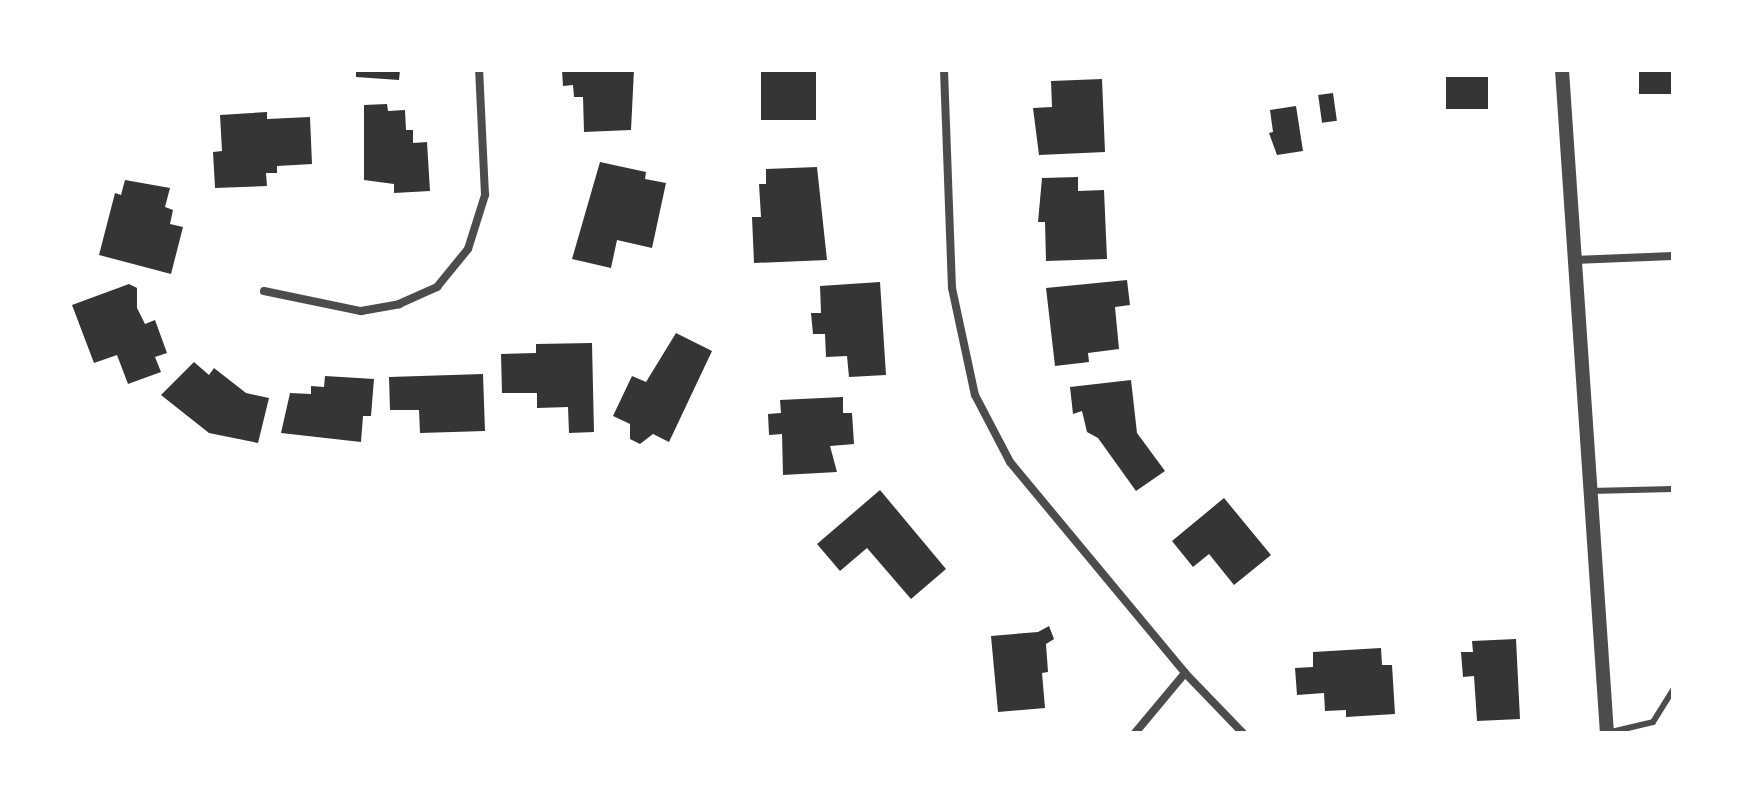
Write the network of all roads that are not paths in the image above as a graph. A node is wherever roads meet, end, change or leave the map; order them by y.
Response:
1 (479, 70) edge
2 (944, 70) edge
3 (1562, 70) edge
4 (1673, 256) edge
5 (1574, 260) junction
6 (264, 291) dead end
7 (1673, 489) edge
8 (1590, 491) junction
9 (1185, 673) junction
10 (1673, 690) edge
11 (1135, 733) edge
12 (1243, 733) edge
13 (1607, 733) edge

1 - 6 street
2 - 9 street
3 - 5 street
4 - 5 street
5 - 8 street
7 - 8 lane
8 - 13 street
9 - 11 street
9 - 12 street
10 - 13 lane

